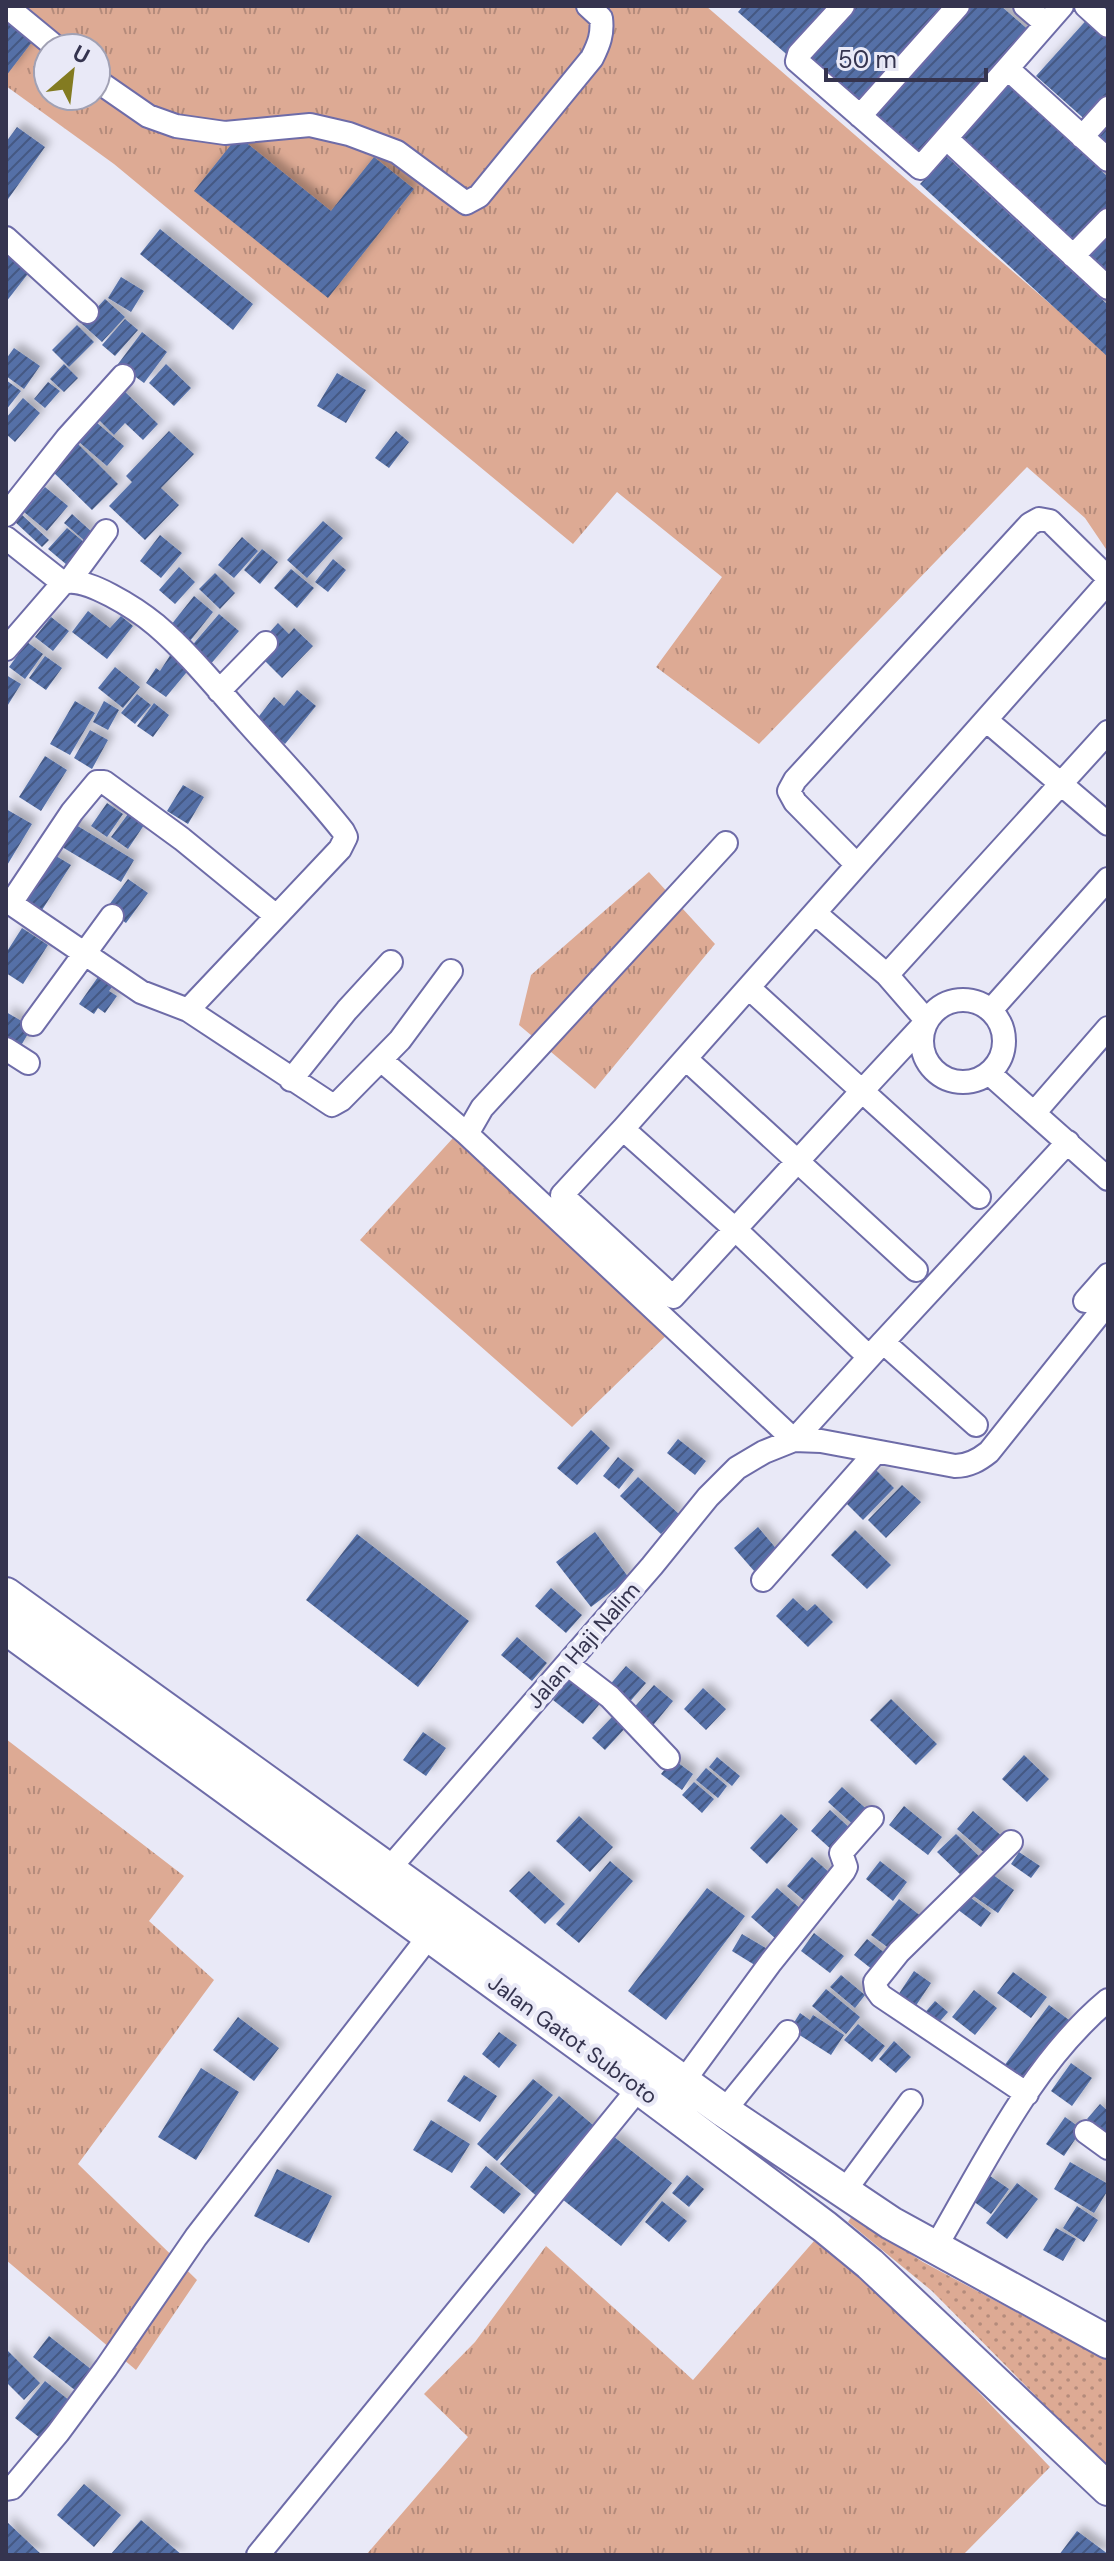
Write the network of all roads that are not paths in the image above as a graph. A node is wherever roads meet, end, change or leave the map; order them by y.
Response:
1 (6, 6) edge
2 (588, 6) edge
3 (843, 6) edge
4 (958, 6) edge
5 (1025, 6) edge
6 (1062, 6) edge
7 (1086, 6) edge
8 (1046, 24) junction
9 (1108, 26) edge
10 (38, 32) edge
11 (1008, 69) junction
12 (112, 91) edge
13 (1108, 108) edge
14 (860, 116) junction
15 (1082, 137) junction
16 (947, 139) junction
17 (1108, 160) edge
18 (1108, 220) edge
19 (7, 242) edge
20 (1073, 256) junction
21 (1108, 288) edge
22 (87, 312) dead end
23 (123, 376) dead end
24 (6, 515) edge
25 (106, 531) dead end
26 (6, 538) edge
27 (1108, 580) edge
28 (67, 581) junction
29 (266, 643) dead end
30 (6, 649) edge
31 (219, 691) junction
32 (986, 720) junction
33 (1108, 732) edge
34 (1061, 786) junction
35 (1108, 824) edge
36 (726, 843) dead end
37 (857, 865) junction
38 (1108, 879) edge
39 (8, 902) edge
40 (815, 913) junction
41 (275, 915) junction
42 (112, 916) dead end
43 (85, 955) junction
44 (391, 962) dead end
45 (451, 971) dead end
46 (887, 975) junction
47 (749, 988) junction
48 (188, 1010) junction
49 (991, 1010) junction
50 (927, 1021) junction
51 (33, 1024) dead end
52 (1108, 1028) edge
53 (6, 1049) edge
54 (686, 1059) junction
55 (381, 1060) junction
56 (28, 1063) dead end
57 (990, 1074) junction
58 (291, 1080) junction
59 (862, 1091) junction
60 (1035, 1112) junction
61 (623, 1129) junction
62 (467, 1134) junction
63 (1068, 1142) junction
64 (797, 1162) junction
65 (1107, 1176) edge
66 (979, 1197) dead end
67 (736, 1230) junction
68 (916, 1270) dead end
69 (1108, 1275) edge
70 (1097, 1302) edge
71 (876, 1349) junction
72 (976, 1425) dead end
73 (794, 1440) junction
74 (876, 1452) junction
75 (763, 1580) dead end
76 (6, 1594) edge
77 (6, 1628) edge
78 (567, 1664) junction
79 (668, 1758) dead end
80 (872, 1818) dead end
81 (1011, 1842) dead end
82 (388, 1870) junction
83 (430, 1935) junction
84 (1108, 2000) edge
85 (788, 2032) dead end
86 (683, 2082) junction
87 (639, 2088) junction
88 (1027, 2094) junction
89 (911, 2101) dead end
90 (724, 2111) junction
91 (1086, 2132) dead end
92 (1108, 2148) edge
93 (843, 2193) junction
94 (935, 2248) junction
95 (1108, 2342) edge
96 (6, 2489) edge
97 (1108, 2489) edge
98 (258, 2555) edge

1 - 10 street
2 - 12 street
3 - 14 street
4 - 14 street
5 - 8 street
6 - 8 street
7 - 9 street
8 - 11 street
11 - 15 street
11 - 16 street
13 - 15 street
14 - 16 street
15 - 17 street
16 - 20 street
18 - 20 street
19 - 22 street
20 - 21 street
23 - 24 street
25 - 28 street
26 - 28 street
27 - 32 street
27 - 37 street
28 - 30 street
28 - 31 street
29 - 31 street
31 - 41 street
32 - 34 street
32 - 37 street
33 - 34 street
34 - 35 street
34 - 46 street
36 - 62 street
37 - 40 street
38 - 49 street
39 - 41 street
39 - 43 street
40 - 46 street
40 - 47 street
41 - 48 street
42 - 43 street
43 - 48 street
43 - 51 street
44 - 58 street
45 - 55 street
46 - 50 street
47 - 54 street
47 - 59 street
48 - 58 street
49 - 50 street
49 - 57 street
50 - 57 street
50 - 59 street
52 - 60 street
53 - 56 street
54 - 61 street
54 - 64 street
55 - 58 street
55 - 62 street
57 - 60 street
59 - 64 street
59 - 66 street
60 - 63 street
61 - 67 street
61 - 67 street
62 - 73 street
63 - 65 street
63 - 71 street
64 - 67 street
64 - 68 street
67 - 71 street
69 - 70 street
70 - 74 street
71 - 72 street
71 - 73 street
73 - 74 street
73 - 78 street, Jalan Haji Nalim
74 - 75 street
76 - 82 highway, Jalan Gatot Subroto
77 - 83 highway, Jalan Gatot Subroto
78 - 79 street
78 - 82 street, Jalan Haji Nalim
80 - 86 street
81 - 88 street
82 - 86 highway, Jalan Gatot Subroto
83 - 87 highway, Jalan Gatot Subroto
83 - 96 street
84 - 88 street
85 - 90 street
86 - 90 highway, Jalan Gatot Subroto
87 - 97 highway, Jalan Gatot Subroto
87 - 98 street
88 - 94 street
89 - 93 street
90 - 93 highway, Jalan Gatot Subroto
91 - 92 street
93 - 94 highway, Jalan Gatot Subroto
94 - 95 highway, Jalan Gatot Subroto

